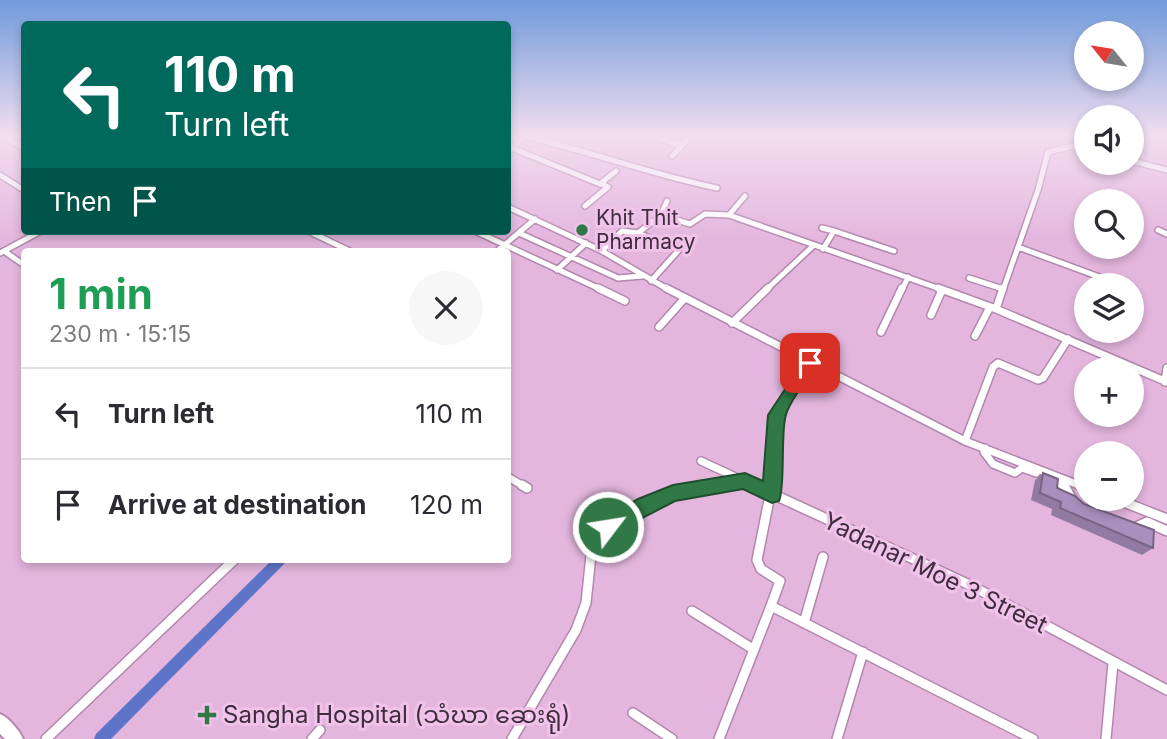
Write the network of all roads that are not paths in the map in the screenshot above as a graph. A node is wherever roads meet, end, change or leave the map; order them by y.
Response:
1 (568, 171) edge
2 (616, 171) dead end
3 (653, 171) edge
4 (1043, 171) edge
5 (0, 175) edge
6 (602, 184) junction
7 (21, 188) edge
8 (717, 188) dead end
9 (746, 196) dead end
10 (667, 201) dead end
11 (585, 206) dead end
12 (511, 208) edge
13 (661, 215) junction
14 (730, 215) junction
15 (535, 219) junction
16 (822, 228) dead end
17 (1158, 230) dead end
18 (834, 231) junction
19 (519, 233) junction
20 (638, 233) junction
21 (1167, 234) edge
22 (34, 235) edge
23 (316, 235) edge
24 (483, 235) edge
25 (687, 241) dead end
26 (586, 243) junction
27 (504, 245) junction
28 (813, 246) junction
29 (1018, 247) junction
30 (344, 248) edge
31 (501, 248) edge
32 (510, 248) edge
33 (511, 248) edge
34 (823, 249) junction
35 (679, 250) junction
36 (894, 250) dead end
37 (603, 251) junction
38 (2, 252) edge
39 (571, 257) junction
40 (21, 263) edge
41 (557, 270) junction
42 (1089, 273) edge
43 (642, 276) junction
44 (908, 277) junction
45 (969, 278) dead end
46 (651, 281) junction
47 (1003, 289) junction
48 (942, 290) junction
49 (684, 299) junction
50 (625, 301) dead end
51 (993, 308) junction
52 (931, 315) dead end
53 (732, 323) junction
54 (659, 327) dead end
55 (881, 332) dead end
56 (975, 336) dead end
57 (1068, 339) junction
58 (810, 363) junction
59 (1167, 368) edge
60 (1166, 382) edge
61 (965, 441) junction
62 (985, 448) junction
63 (701, 461) dead end
64 (511, 479) edge
65 (745, 481) junction
66 (1074, 483) edge
67 (527, 488) dead end
68 (772, 495) junction
69 (1074, 503) edge
70 (1144, 510) edge
71 (1167, 519) edge
72 (1122, 523) edge
73 (1167, 531) edge
74 (823, 558) dead end
75 (231, 563) edge
76 (771, 606) junction
77 (692, 611) dead end
78 (804, 623) junction
79 (753, 649) junction
80 (863, 652) junction
81 (1113, 663) junction
82 (1167, 690) edge
83 (633, 713) dead end
84 (0, 722) edge
85 (320, 730) dead end
86 (15, 739) edge
87 (46, 739) edge
88 (312, 739) edge
89 (512, 739) edge
90 (672, 739) edge
91 (719, 739) edge
92 (837, 739) edge
93 (1033, 739) edge
94 (1107, 739) edge

1 - 6 street
2 - 6 street
3 - 8 street
4 - 29 street
5 - 7 street
6 - 11 street
9 - 14 street
10 - 13 street
12 - 15 street
13 - 14 street
13 - 20 street
14 - 28 street
15 - 19 street
15 - 26 street
16 - 18 street
17 - 21 street
18 - 34 street
18 - 36 street
19 - 27 street
19 - 39 street
20 - 35 street
20 - 37 street
22 - 38 street
23 - 30 street
24 - 27 street
25 - 35 street
26 - 37 street
26 - 39 street
27 - 31 street
27 - 32 street
28 - 34 street
28 - 53 street
29 - 42 street
29 - 47 street
33 - 41 street
34 - 44 street
35 - 46 street
37 - 43 street
38 - 40 street
39 - 41 street
39 - 43 street
41 - 50 street
43 - 46 street
44 - 48 street
44 - 55 street
45 - 47 street
46 - 49 street
47 - 51 street
48 - 51 street
48 - 52 street
49 - 53 street
49 - 54 street
51 - 56 street
51 - 57 street
53 - 58 street
57 - 60 street
57 - 61 street
58 - 61 street
58 - 68 street
59 - 60 street
61 - 62 street
62 - 66 street
62 - 69 street
63 - 65 street, Yadanar Moe 3 Street
64 - 67 street
65 - 68 street, Yadanar Moe 3 Street
65 - 89 street
68 - 76 street
68 - 81 street, Yadanar Moe 3 Street
70 - 71 street
72 - 73 street
74 - 78 street
75 - 87 street
76 - 78 street
76 - 79 street
77 - 79 street
78 - 80 street
79 - 91 street
80 - 92 street
80 - 93 street
81 - 82 street, Yadanar Moe 3 Street
81 - 94 street
83 - 90 street
84 - 86 main road
85 - 88 street

